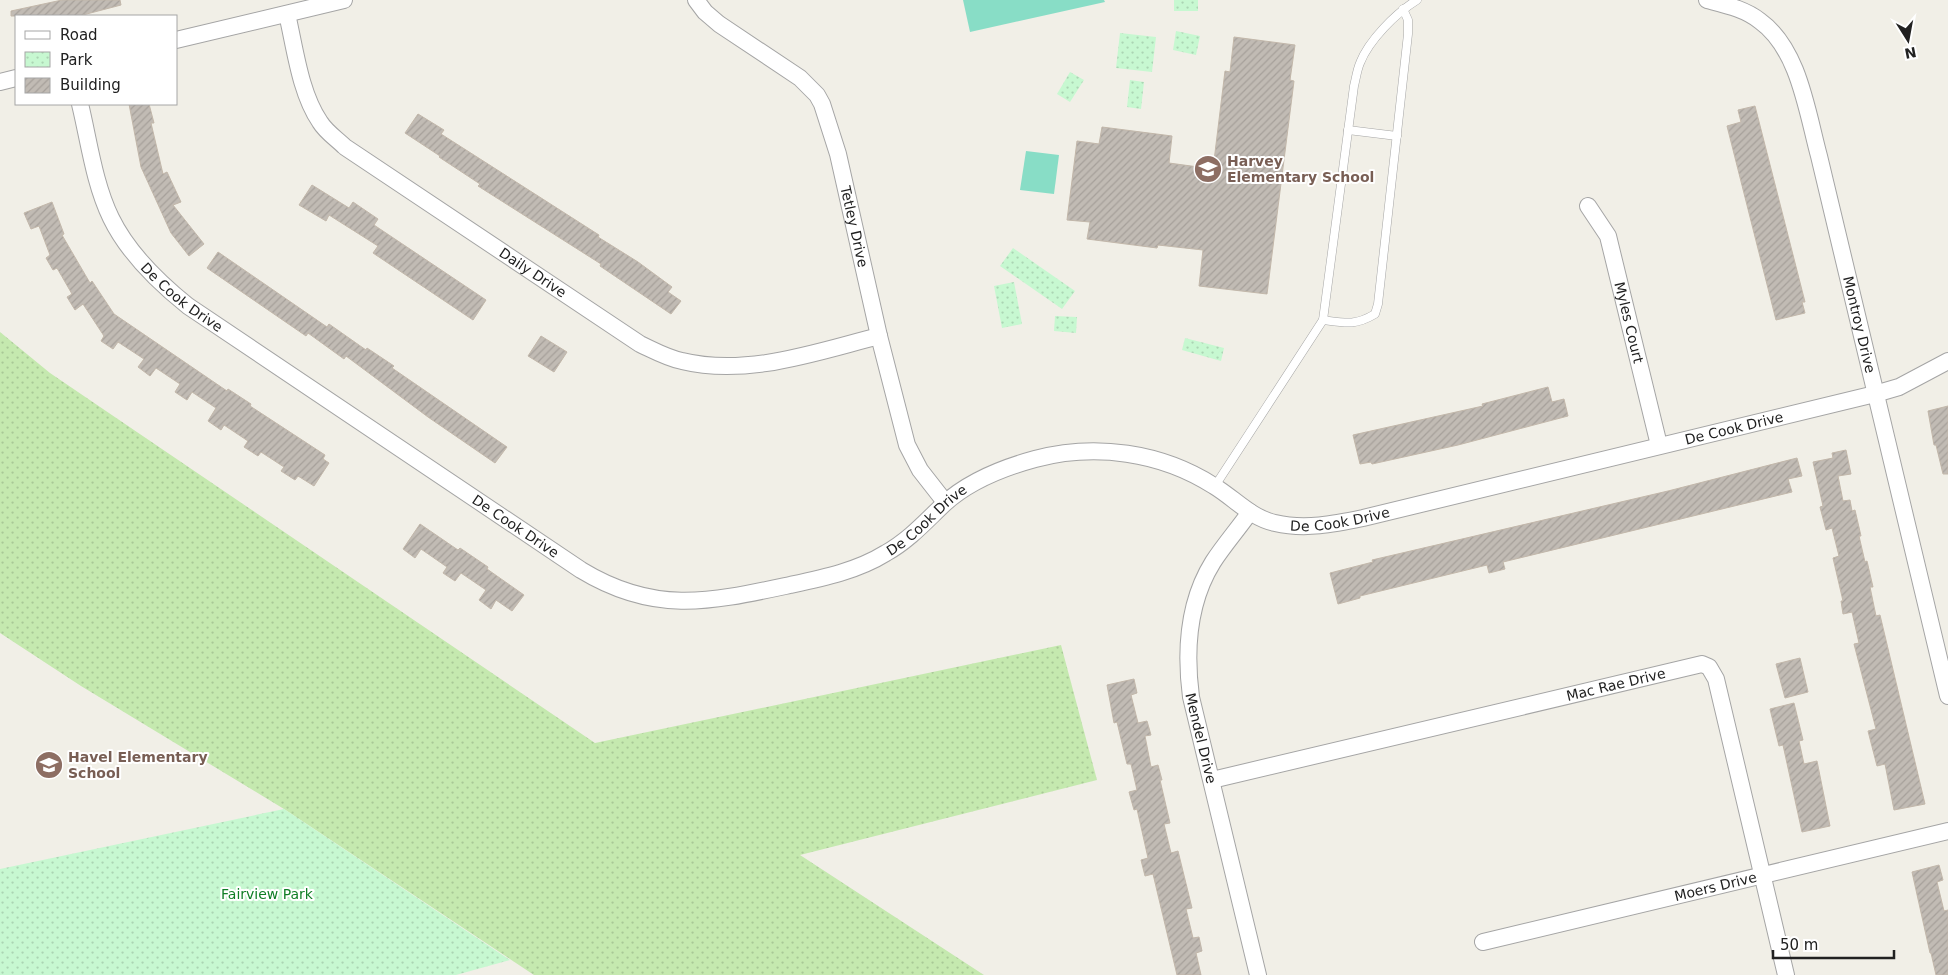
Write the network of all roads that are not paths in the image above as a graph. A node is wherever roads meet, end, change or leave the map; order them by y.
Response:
1 (344, 0) edge
2 (696, 0) edge
3 (1417, 0) edge
4 (1707, 0) edge
5 (1404, 9) junction
6 (286, 14) junction
7 (178, 40) edge
8 (15, 78) edge
9 (0, 82) edge
10 (80, 105) edge
11 (1348, 130) junction
12 (1396, 136) junction
13 (1588, 206) dead end
14 (1323, 320) junction
15 (879, 336) junction
16 (1948, 361) edge
17 (1875, 394) junction
18 (1660, 445) junction
19 (1215, 486) junction
20 (945, 502) junction
21 (1250, 512) junction
22 (1948, 696) edge
23 (1212, 780) junction
24 (1948, 831) edge
25 (1763, 876) junction
26 (1483, 942) dead end
27 (1258, 975) edge
28 (1786, 975) edge

1 - 6 street
2 - 15 street, Tetley Drive
3 - 5 lane
4 - 17 street, Montroy Drive
5 - 11 lane
5 - 12 lane
6 - 7 street
6 - 15 street, Daily Drive
8 - 9 street
10 - 20 street, De Cook Drive
11 - 12 lane
11 - 14 lane
12 - 14 lane
13 - 18 street, Myles Court
14 - 19 lane
15 - 20 street, Tetley Drive
16 - 17 street, De Cook Drive
17 - 18 street, De Cook Drive
17 - 22 street, Montroy Drive
18 - 21 street, De Cook Drive
19 - 20 street, De Cook Drive
19 - 21 street, De Cook Drive
21 - 23 street, Mendel Drive
23 - 25 street, Mac Rae Drive
23 - 27 street, Mendel Drive
24 - 25 street, Moers Drive
25 - 26 street, Moers Drive
25 - 28 street, Mac Rae Drive

